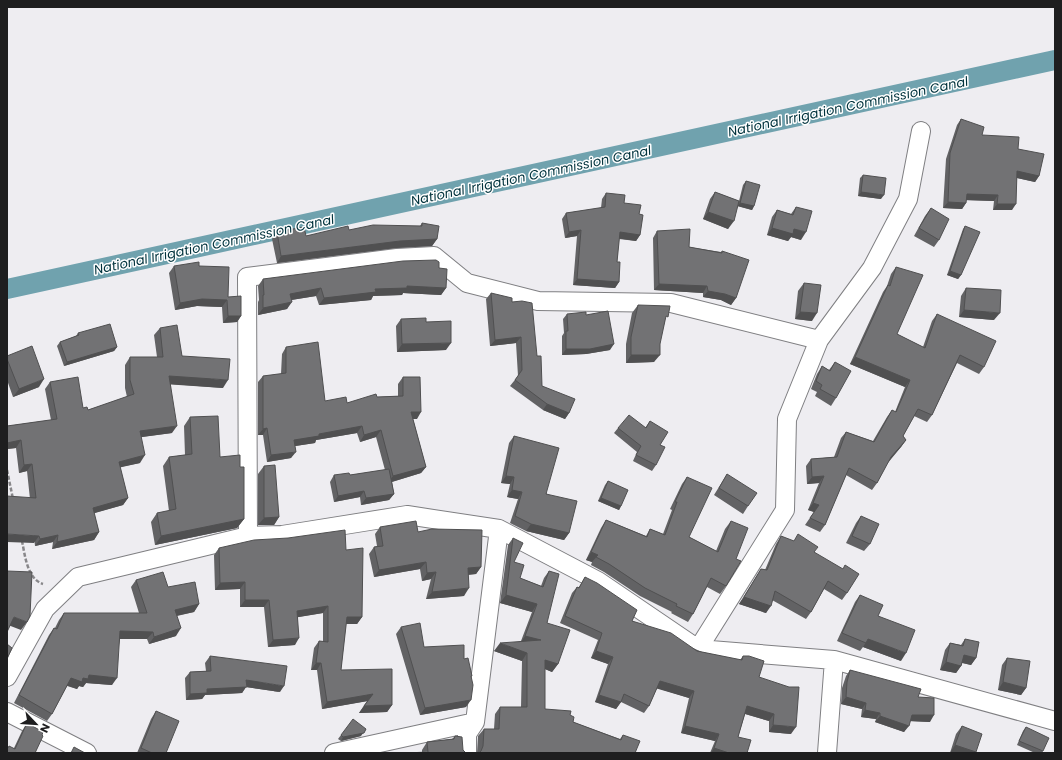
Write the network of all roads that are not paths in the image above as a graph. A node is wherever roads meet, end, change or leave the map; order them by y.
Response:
1 (921, 131) dead end
2 (819, 340) junction
3 (498, 529) junction
4 (248, 536) junction
5 (698, 649) junction
6 (834, 660) junction
7 (7, 677) edge
8 (7, 712) edge
9 (475, 722) junction
10 (1055, 722) edge
11 (87, 753) edge
12 (334, 753) edge
13 (467, 753) edge
14 (827, 753) edge

1 - 2 street
2 - 4 street
2 - 5 street
3 - 4 street
3 - 5 street
3 - 9 street
4 - 7 street
5 - 6 street
6 - 10 street
6 - 14 street
8 - 11 street
9 - 12 street
9 - 13 street

